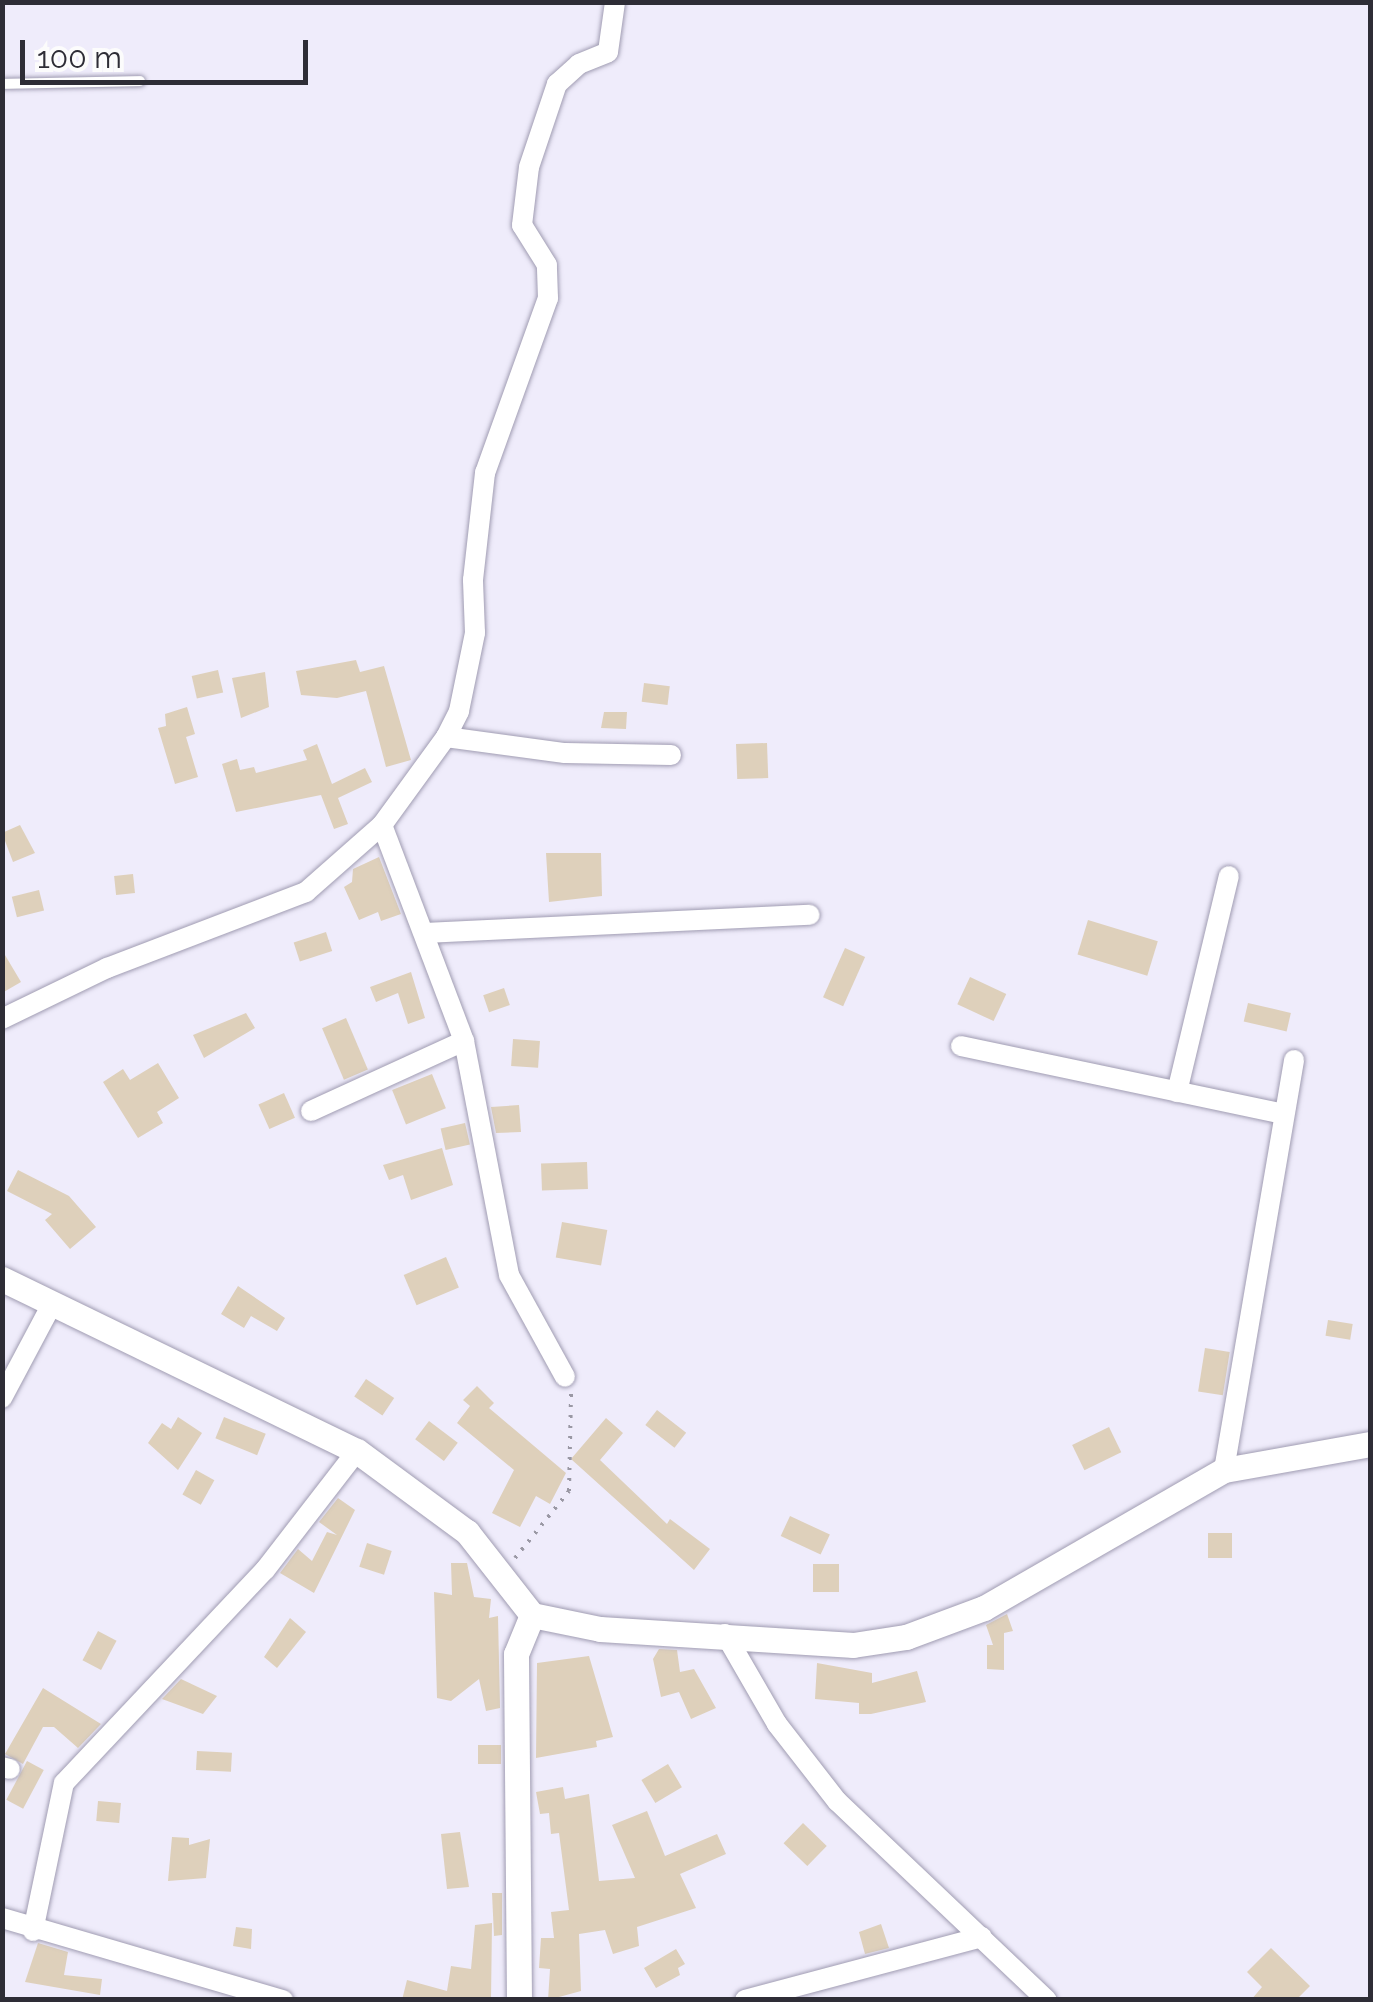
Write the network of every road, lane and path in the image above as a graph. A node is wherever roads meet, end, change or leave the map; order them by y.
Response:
1 (615, 2) edge
2 (140, 82) dead end
3 (2, 84) edge
4 (446, 736) junction
5 (671, 754) dead end
6 (382, 825) junction
7 (1229, 876) dead end
8 (810, 916) dead end
9 (424, 933) junction
10 (2, 1019) edge
11 (464, 1041) junction
12 (961, 1046) dead end
13 (1294, 1060) dead end
14 (1177, 1092) junction
15 (311, 1111) dead end
16 (1283, 1114) junction
17 (2, 1279) edge
18 (52, 1304) junction
19 (566, 1377) joint
20 (2, 1398) edge
21 (1370, 1444) edge
22 (357, 1451) junction
23 (1224, 1470) junction
24 (501, 1572) junction
25 (532, 1615) junction
26 (725, 1634) junction
27 (2, 1918) edge
28 (33, 1931) junction
29 (982, 1936) junction
30 (284, 2000) edge
31 (519, 2000) edge
32 (745, 2000) edge
33 (1046, 2000) edge

1 - 4 street
2 - 3 lane
4 - 5 street
4 - 6 street
6 - 9 street
6 - 10 street
7 - 14 street
8 - 9 street
9 - 11 street
11 - 15 street
11 - 19 street
12 - 14 street
13 - 16 street
14 - 16 street
16 - 23 street
17 - 18 street
18 - 20 street
18 - 22 street
19 - 24 path
21 - 23 street
22 - 24 street
22 - 28 street
23 - 26 street
24 - 25 street
25 - 26 street
25 - 31 street
26 - 29 street
27 - 28 street
28 - 30 street
29 - 32 street
29 - 33 street

